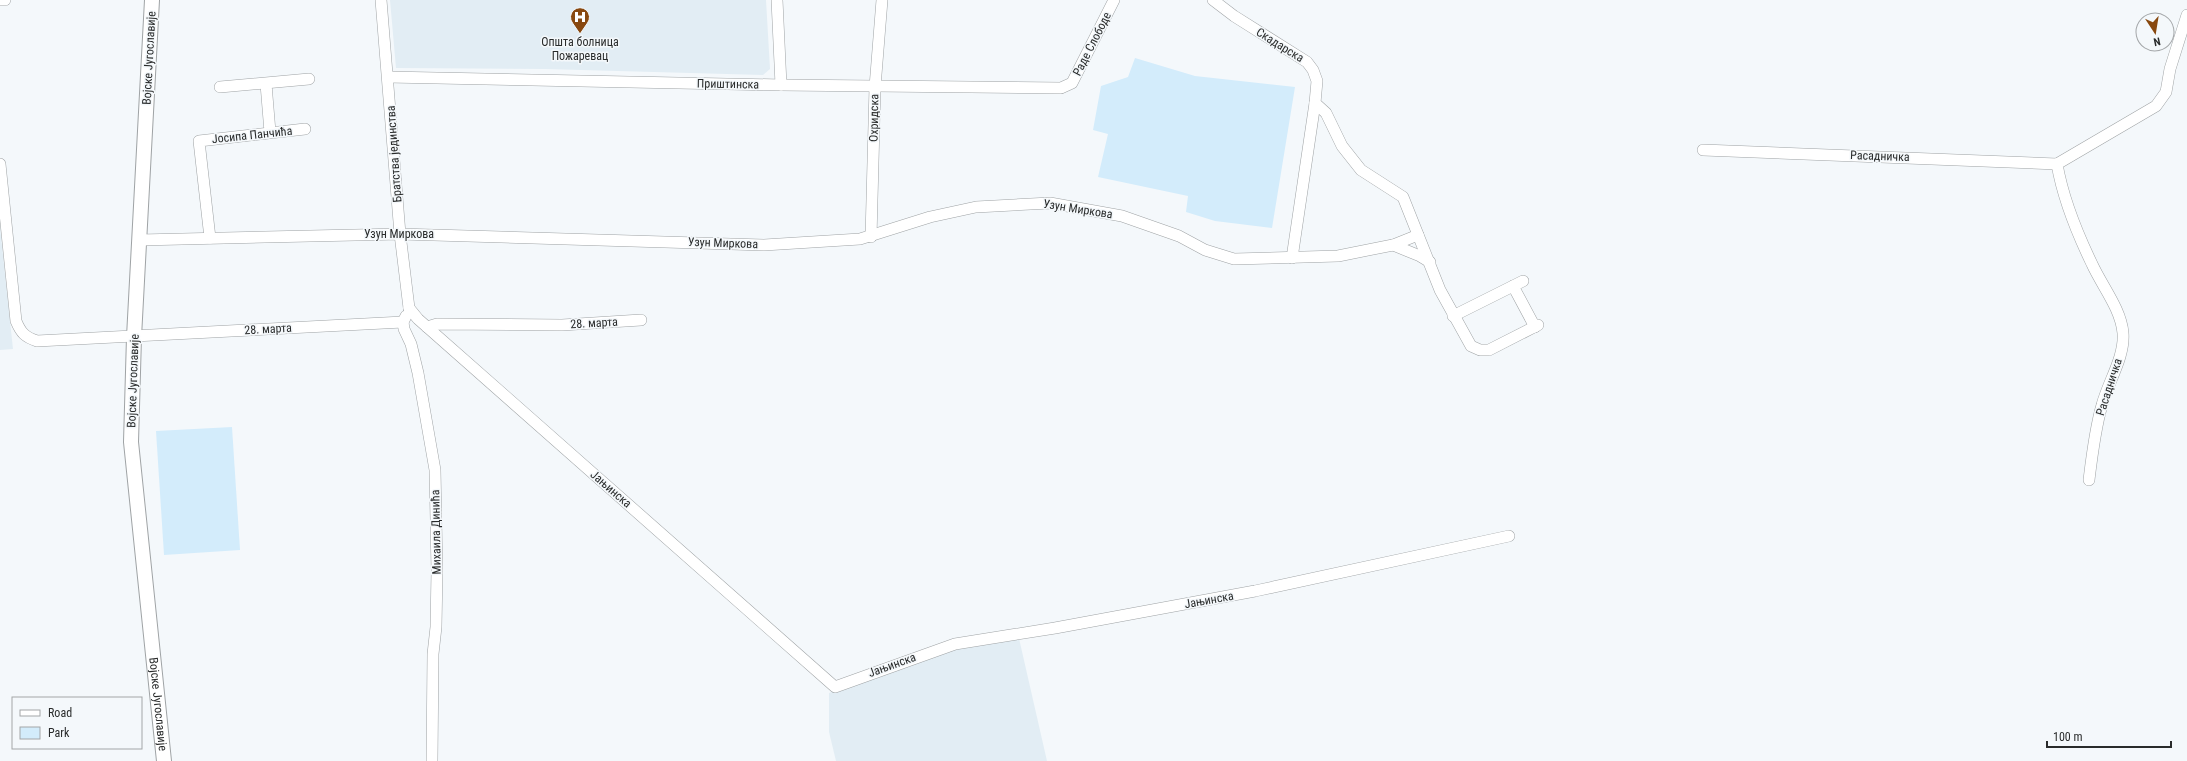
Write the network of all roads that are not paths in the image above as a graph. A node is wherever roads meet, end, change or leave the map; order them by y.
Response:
1 (0, 0) edge
2 (5, 0) edge
3 (152, 0) edge
4 (381, 0) edge
5 (777, 0) edge
6 (882, 0) edge
7 (1114, 0) edge
8 (1213, 0) edge
9 (2187, 15) edge
10 (388, 76) junction
11 (309, 79) dead end
12 (266, 84) junction
13 (781, 86) junction
14 (1068, 86) joint
15 (220, 87) dead end
16 (875, 87) junction
17 (1315, 103) junction
18 (305, 129) dead end
19 (270, 132) junction
20 (1703, 150) dead end
21 (0, 164) edge
22 (2057, 164) junction
23 (400, 234) junction
24 (1418, 235) junction
25 (871, 237) junction
26 (210, 238) junction
27 (140, 240) junction
28 (1393, 245) junction
29 (1292, 258) junction
30 (1430, 262) junction
31 (409, 308) junction
32 (1453, 316) junction
33 (641, 320) dead end
34 (403, 322) junction
35 (427, 327) junction
36 (134, 337) junction
37 (2089, 480) dead end
38 (1509, 536) dead end
39 (164, 761) edge
40 (432, 761) edge

1 - 2 street
3 - 27 main road, Војске Југославије
4 - 10 street, Братства јединства
5 - 13 street
6 - 16 street, Охридска
7 - 14 street, Раде Слободе
8 - 17 street, Скадарска
9 - 22 street
10 - 13 street, Приштинска
10 - 23 street, Братства јединства
11 - 12 street
12 - 15 street
12 - 19 street
13 - 16 street, Приштинска
14 - 16 street, Приштинска
16 - 25 street, Охридска
17 - 24 street
17 - 29 street, Скадарска
18 - 19 street, Јосипа Панчића
19 - 26 street, Јосипа Панчића
20 - 22 street, Расадничка
21 - 36 street, 28. марта
22 - 37 street, Расадничка
23 - 25 street, Узун Миркова
23 - 26 street, Узун Миркова
23 - 31 street, Братства јединства
24 - 28 street, Узун Миркова
24 - 30 street
25 - 29 street, Узун Миркова
26 - 27 street, Узун Миркова
27 - 36 main road, Војске Југославије
28 - 29 street, Узун Миркова
28 - 30 street
30 - 32 street
31 - 34 street
31 - 35 street, Јањинска
32 - 32 street
33 - 35 street, 28. марта
34 - 36 street, 28. марта
34 - 40 street, Михаила Динића
35 - 38 street, Јањинска
36 - 39 main road, Војске Југославије

